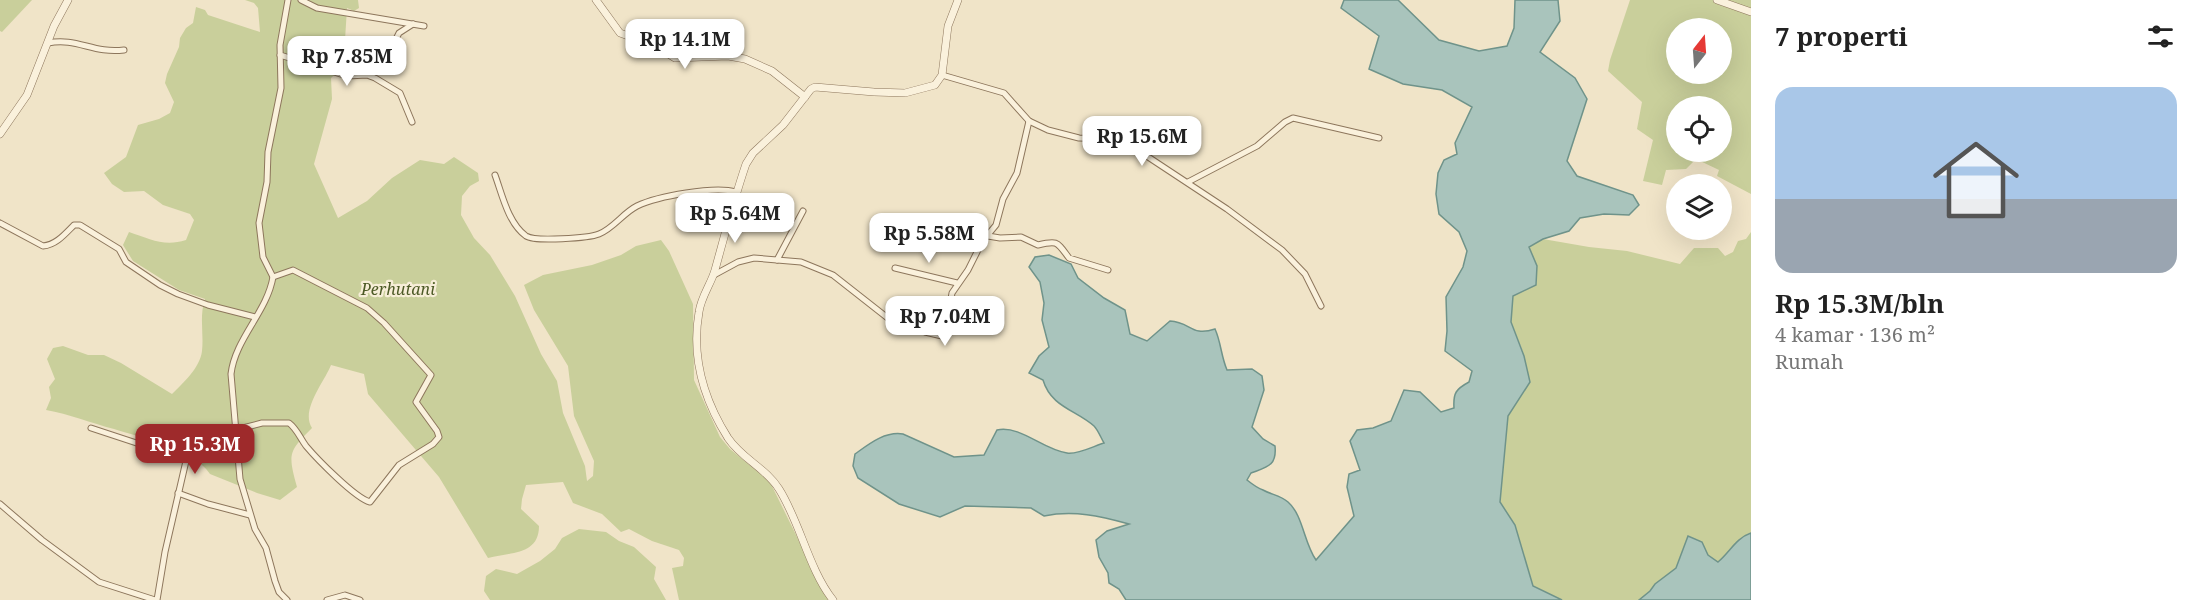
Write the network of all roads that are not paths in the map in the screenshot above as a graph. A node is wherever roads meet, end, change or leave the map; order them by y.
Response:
1 (68, 0) edge
2 (288, 0) edge
3 (301, 0) edge
4 (596, 0) edge
5 (958, 0) edge
6 (1717, 0) edge
7 (1751, 12) edge
8 (414, 24) junction
9 (424, 26) dead end
10 (48, 43) junction
11 (124, 50) dead end
12 (280, 55) junction
13 (942, 75) junction
14 (371, 76) junction
15 (805, 97) junction
16 (1029, 121) junction
17 (412, 122) dead end
18 (0, 134) edge
19 (1379, 138) dead end
20 (495, 175) dead end
21 (1188, 182) junction
22 (736, 192) junction
23 (803, 211) dead end
24 (0, 223) edge
25 (988, 236) junction
26 (777, 260) junction
27 (895, 268) dead end
28 (1108, 270) dead end
29 (714, 275) junction
30 (273, 277) junction
31 (957, 283) junction
32 (1321, 306) dead end
33 (255, 317) junction
34 (91, 428) dead end
35 (235, 430) junction
36 (178, 493) junction
37 (0, 504) edge
38 (250, 515) junction
39 (156, 600) edge
40 (287, 600) edge
41 (327, 600) edge
42 (360, 600) edge
43 (833, 600) edge

1 - 10 street
2 - 12 street
3 - 8 street
4 - 15 street
5 - 13 street
6 - 7 street
8 - 9 street
8 - 14 street
10 - 11 street
10 - 18 street
12 - 14 street
12 - 30 street
13 - 15 street
13 - 16 street
14 - 17 street
15 - 22 street
16 - 21 street
16 - 25 street
19 - 21 street
20 - 22 street
21 - 32 street
22 - 29 street
23 - 26 street
24 - 33 street
25 - 28 street
25 - 31 street
26 - 29 street
26 - 31 street
27 - 31 street
29 - 43 street
30 - 33 street
30 - 35 street
33 - 35 street
34 - 36 street
35 - 38 street
36 - 38 street
36 - 39 street
37 - 39 street
38 - 40 street
41 - 42 street

